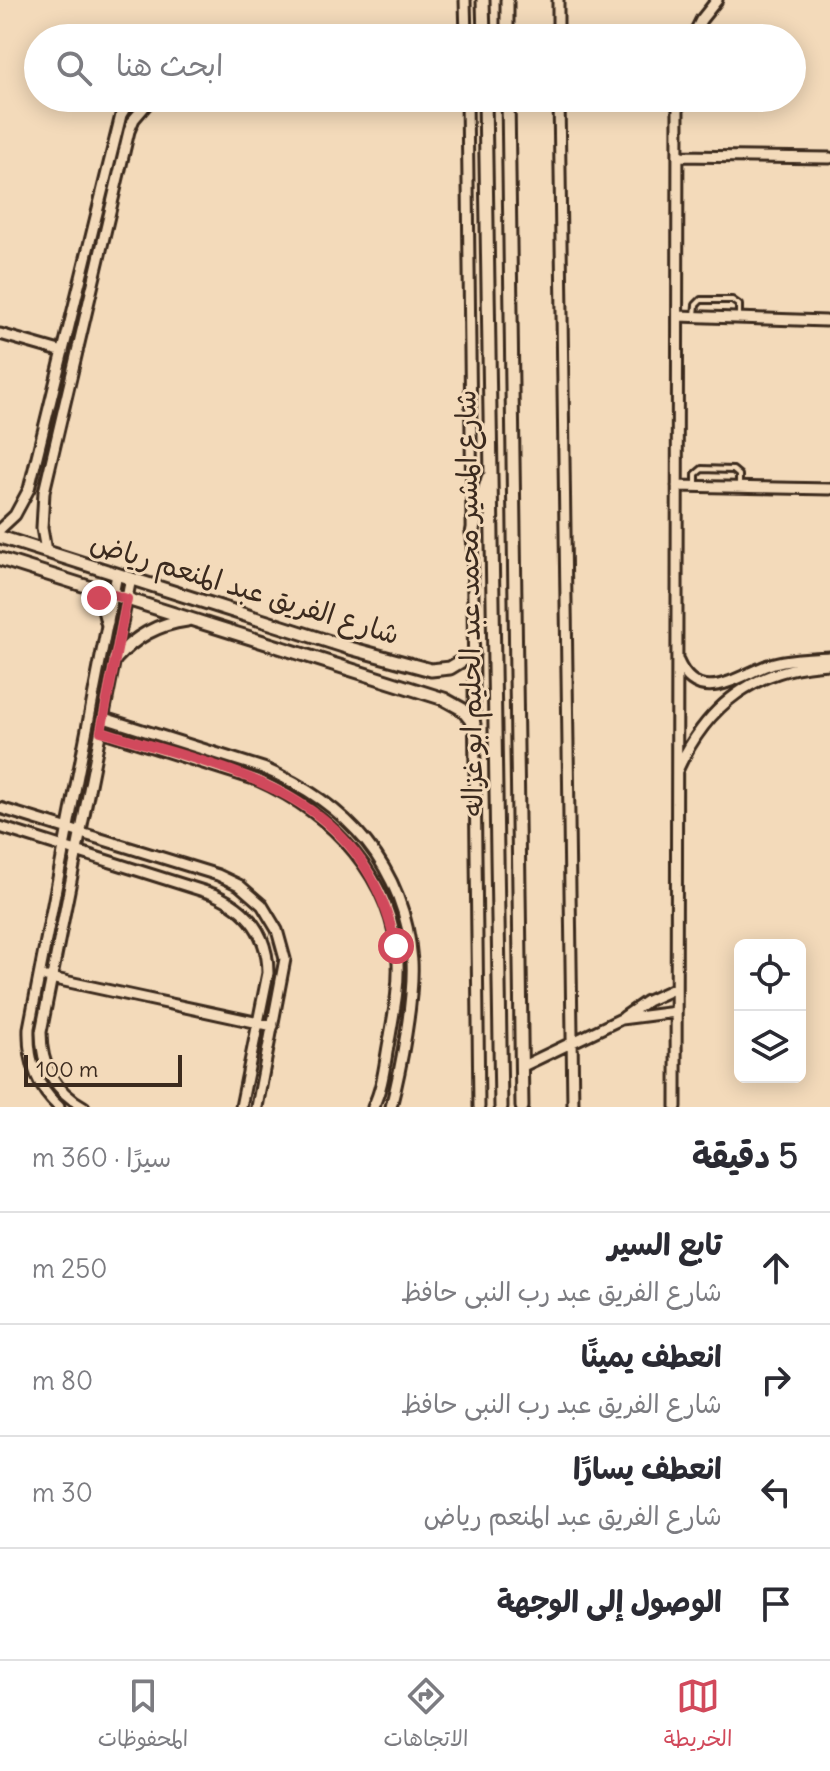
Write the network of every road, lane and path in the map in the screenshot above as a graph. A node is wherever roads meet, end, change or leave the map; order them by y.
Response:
1 (465, 0) edge
2 (483, 0) edge
3 (507, 0) edge
4 (558, 0) edge
5 (717, 0) edge
6 (483, 19) junction
7 (466, 24) edge
8 (479, 24) edge
9 (483, 24) edge
10 (507, 24) edge
11 (558, 24) edge
12 (701, 24) edge
13 (123, 112) edge
14 (140, 112) edge
15 (467, 112) edge
16 (485, 112) edge
17 (508, 112) edge
18 (559, 112) edge
19 (678, 112) edge
20 (678, 156) junction
21 (830, 158) edge
22 (78, 289) junction
23 (92, 292) junction
24 (678, 316) junction
25 (695, 317) junction
26 (739, 318) junction
27 (826, 321) dead end
28 (0, 334) edge
29 (63, 352) junction
30 (490, 383) junction
31 (513, 383) junction
32 (491, 466) junction
33 (677, 486) junction
34 (695, 487) junction
35 (739, 487) junction
36 (830, 489) edge
37 (0, 529) edge
38 (472, 533) junction
39 (0, 537) edge
40 (46, 551) junction
41 (0, 559) edge
42 (16, 564) junction
43 (0, 566) edge
44 (117, 574) junction
45 (131, 578) junction
46 (91, 588) junction
47 (113, 594) junction
48 (127, 599) junction
49 (192, 620) junction
50 (107, 622) junction
51 (346, 647) junction
52 (473, 654) junction
53 (830, 657) edge
54 (115, 659) junction
55 (677, 659) junction
56 (830, 664) edge
57 (341, 667) junction
58 (104, 718) junction
59 (474, 724) junction
60 (101, 731) junction
61 (676, 775) junction
62 (0, 808) edge
63 (0, 827) edge
64 (68, 829) junction
65 (81, 833) junction
66 (64, 847) junction
67 (77, 851) junction
68 (39, 976) junction
69 (52, 979) junction
70 (676, 988) junction
71 (676, 1012) junction
72 (621, 1019) junction
73 (258, 1023) junction
74 (273, 1026) junction
75 (572, 1043) junction
76 (521, 1067) junction
77 (59, 1107) edge
78 (84, 1107) edge
79 (241, 1107) edge
80 (257, 1107) edge
81 (373, 1107) edge
82 (391, 1107) edge
83 (479, 1107) edge
84 (501, 1107) edge
85 (522, 1107) edge
86 (573, 1107) edge
87 (676, 1107) edge

1 - 7 street
2 - 6 street
3 - 10 street
4 - 11 street
5 - 12 street
6 - 8 street
6 - 9 street
13 - 22 street
14 - 23 street
15 - 38 street
16 - 30 street, شارع المشير محمد عبد الحليم ابو غزاله
17 - 31 street, شارع المشير محمد عبد الحليم ابو غزاله
18 - 75 street
19 - 20 street
20 - 21 street
20 - 24 street
22 - 23 street
22 - 29 street
23 - 40 street
24 - 25 street
24 - 33 street
25 - 26 street
25 - 26 lane
26 - 27 street
28 - 29 street
29 - 37 street
30 - 31 street
30 - 32 street, شارع المشير محمد عبد الحليم ابو غزاله
31 - 76 street, شارع المشير محمد عبد الحليم ابو غزاله
32 - 38 street
32 - 84 street, شارع المشير محمد عبد الحليم ابو غزاله
33 - 34 street
33 - 55 street
34 - 35 street
34 - 35 lane
35 - 36 street
38 - 52 street
39 - 40 street, شارع الفريق عبد المنعم رياض
40 - 44 street, شارع الفريق عبد المنعم رياض
41 - 42 street, شارع الفريق عبد المنعم رياض
42 - 43 street
42 - 46 street, شارع الفريق عبد المنعم رياض
44 - 45 street, شارع الفريق عبد المنعم رياض
44 - 47 street
45 - 48 street
45 - 51 street, شارع الفريق عبد المنعم رياض
46 - 47 street, شارع الفريق عبد المنعم رياض
46 - 50 street
47 - 48 street, شارع الفريق عبد المنعم رياض
47 - 50 street
48 - 49 street, شارع الفريق عبد المنعم رياض
48 - 54 street
49 - 54 street
49 - 57 street, شارع الفريق عبد المنعم رياض
50 - 64 street
51 - 52 street, شارع الفريق عبد المنعم رياض
51 - 57 street
52 - 59 street
53 - 55 street
54 - 58 street
55 - 61 street
56 - 61 street
57 - 59 street, شارع الفريق عبد المنعم رياض
58 - 60 street
58 - 82 street
59 - 83 street
60 - 65 street
60 - 81 street
61 - 70 street
62 - 64 street
63 - 66 street
64 - 65 street
64 - 66 street
65 - 67 street
65 - 74 street
66 - 67 street
66 - 68 street
67 - 69 street
67 - 73 street
68 - 69 street
68 - 77 street
69 - 73 street
69 - 78 street
70 - 71 street
70 - 72 street
71 - 72 street
71 - 87 street
72 - 75 street
73 - 74 street
73 - 79 street
74 - 80 street
75 - 76 street
75 - 86 street
76 - 85 street, شارع المشير محمد عبد الحليم ابو غزاله

